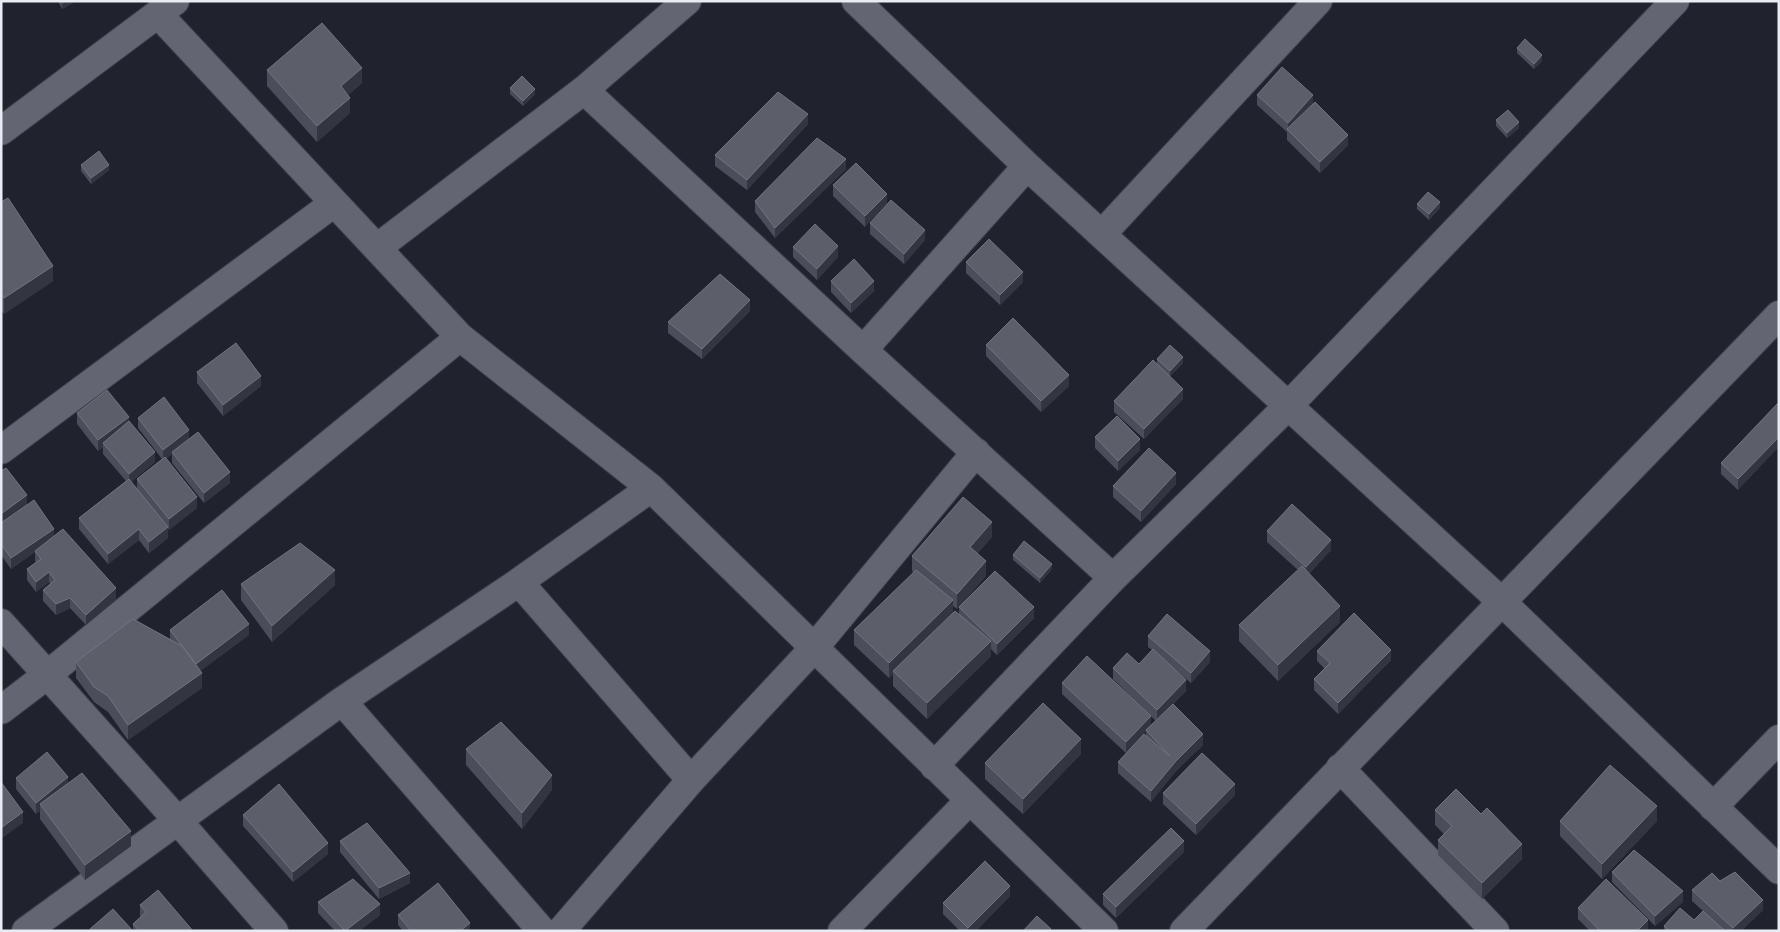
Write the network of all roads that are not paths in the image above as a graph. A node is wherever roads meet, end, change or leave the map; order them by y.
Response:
1 (687, 1) edge
2 (856, 1) edge
3 (1318, 1) edge
4 (1675, 1) edge
5 (166, 8) edge
6 (584, 90) junction
7 (1, 131) edge
8 (1027, 166) junction
9 (334, 203) junction
10 (1102, 234) junction
11 (377, 248) junction
12 (1779, 315) edge
13 (460, 337) junction
14 (864, 350) junction
15 (1289, 405) junction
16 (1, 450) edge
17 (976, 452) junction
18 (651, 488) junction
19 (1113, 578) junction
20 (519, 582) junction
21 (1501, 601) junction
22 (1, 622) edge
23 (814, 648) junction
24 (47, 675) junction
25 (342, 701) junction
26 (1, 710) edge
27 (1779, 738) edge
28 (934, 766) junction
29 (1340, 768) junction
30 (691, 780) junction
31 (970, 800) junction
32 (1713, 807) junction
33 (178, 821) junction
34 (1779, 870) edge
35 (26, 931) edge
36 (274, 931) edge
37 (542, 931) edge
38 (561, 931) edge
39 (842, 931) edge
40 (1104, 931) edge
41 (1184, 931) edge
42 (1495, 931) edge

1 - 6 street
2 - 8 street
3 - 10 street
4 - 15 street
5 - 7 street
5 - 9 street
6 - 11 street
6 - 14 street
8 - 10 street
8 - 14 street
9 - 11 street
9 - 16 street
10 - 15 street
11 - 13 street
12 - 21 street
13 - 18 street
13 - 24 street
14 - 17 street
15 - 19 street
15 - 21 street
17 - 19 street
17 - 23 street
18 - 20 street
18 - 23 street
19 - 28 street
20 - 25 street
20 - 30 street
21 - 29 street
21 - 32 street
22 - 24 street
23 - 28 street
23 - 30 street
24 - 26 street
24 - 33 street
25 - 33 street
25 - 37 street
27 - 32 street
28 - 31 street
29 - 41 street
29 - 42 street
30 - 38 street
31 - 39 street
31 - 40 street
32 - 34 street
33 - 35 street
33 - 36 street

